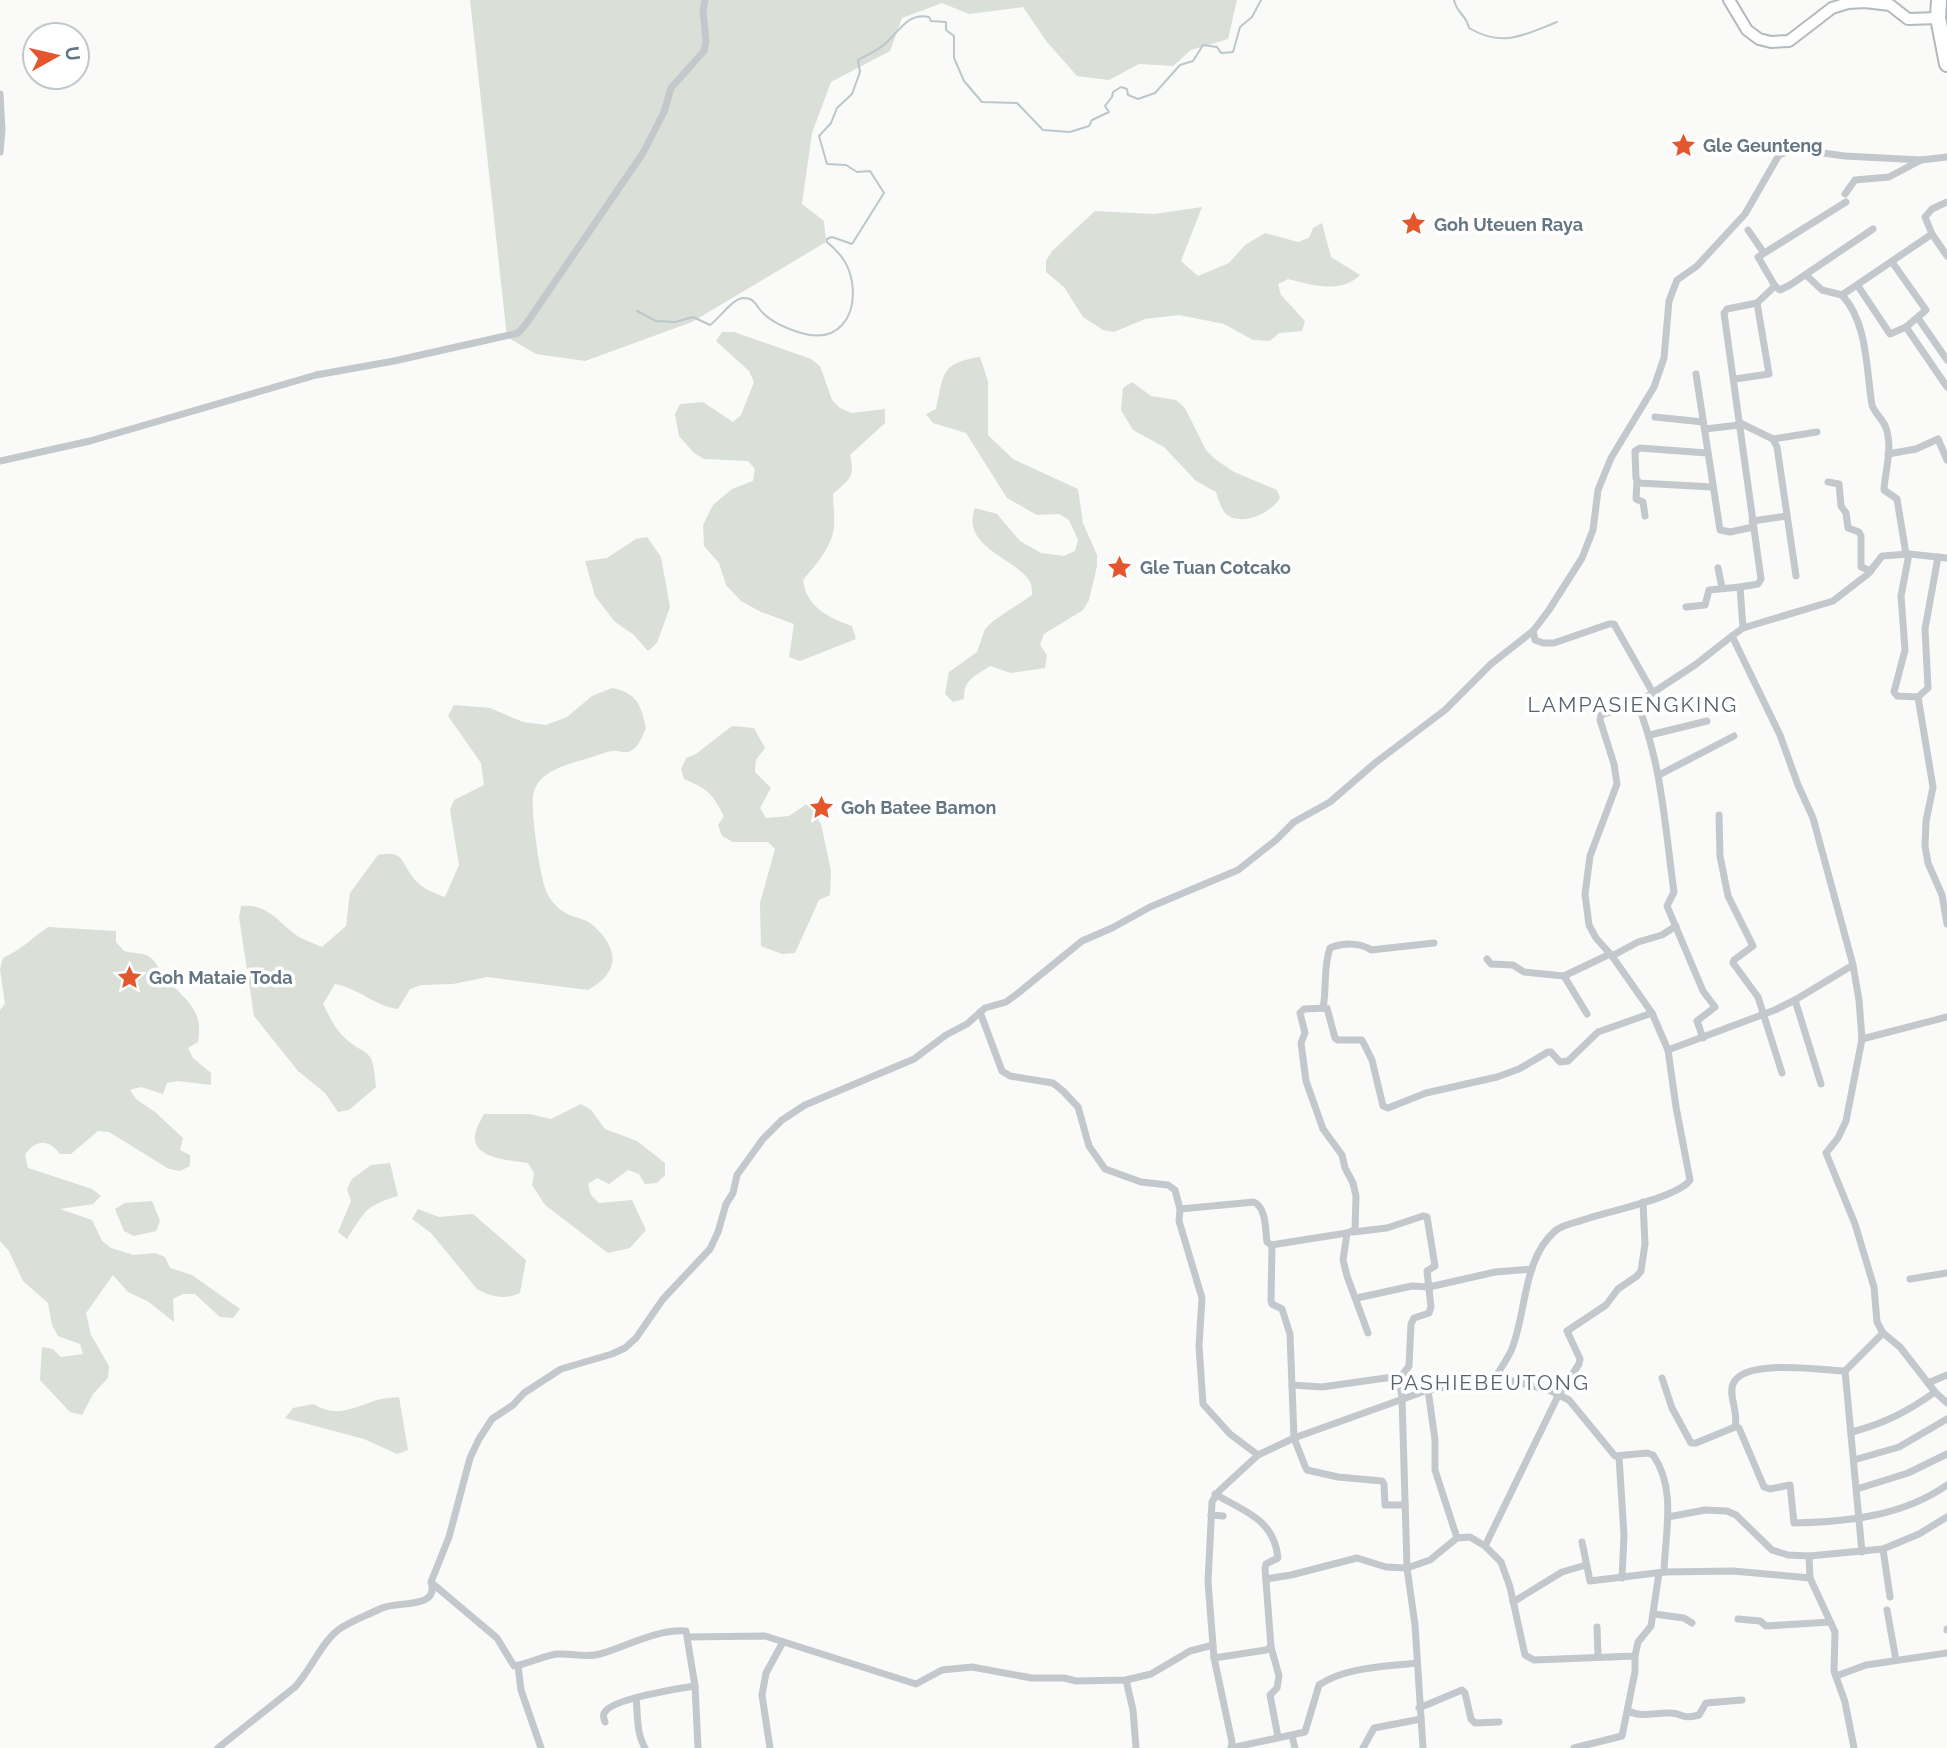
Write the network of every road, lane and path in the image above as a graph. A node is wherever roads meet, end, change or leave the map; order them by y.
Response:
1 (705, 0) edge
2 (1730, 0) edge
3 (1941, 10) edge
4 (1947, 64) edge
5 (0, 94) edge
6 (0, 152) edge
7 (1947, 156) edge
8 (1921, 160) junction
9 (1947, 202) edge
10 (1872, 229) dead end
11 (1748, 230) dead end
12 (1932, 234) junction
13 (1764, 253) junction
14 (1947, 256) edge
15 (1892, 262) junction
16 (1806, 275) junction
17 (1775, 286) junction
18 (1858, 286) junction
19 (1842, 295) junction
20 (1758, 303) junction
21 (1918, 318) junction
22 (1906, 327) junction
23 (1938, 346) junction
24 (1926, 354) junction
25 (1947, 360) edge
26 (1696, 374) dead end
27 (1735, 379) junction
28 (1946, 382) edge
29 (1656, 417) dead end
30 (1740, 424) junction
31 (1704, 425) junction
32 (1817, 432) dead end
33 (1773, 439) junction
34 (1707, 453) junction
35 (1888, 454) junction
36 (1947, 460) edge
37 (0, 461) edge
38 (1637, 481) junction
39 (1828, 482) dead end
40 (1712, 487) junction
41 (1645, 516) dead end
42 (1787, 516) junction
43 (1753, 524) junction
44 (1908, 554) junction
45 (1938, 557) junction
46 (1947, 558) edge
47 (1718, 568) dead end
48 (1871, 570) junction
49 (1796, 576) dead end
50 (1740, 587) junction
51 (1722, 588) junction
52 (1686, 607) dead end
53 (1743, 628) junction
54 (1532, 631) junction
55 (1732, 636) junction
56 (1653, 693) junction
57 (1918, 697) junction
58 (1637, 702) junction
59 (1707, 721) dead end
60 (1650, 735) junction
61 (1734, 736) dead end
62 (1659, 775) junction
63 (1719, 815) dead end
64 (1946, 919) edge
65 (1676, 926) junction
66 (1434, 943) dead end
67 (1611, 955) junction
68 (1487, 959) dead end
69 (1853, 965) junction
70 (1564, 976) junction
71 (1795, 1000) junction
72 (1323, 1008) junction
73 (981, 1012) junction
74 (1653, 1013) junction
75 (1587, 1014) dead end
76 (1763, 1014) junction
77 (1947, 1017) edge
78 (1703, 1038) junction
79 (1862, 1038) junction
80 (1668, 1050) junction
81 (1782, 1073) dead end
82 (1821, 1084) dead end
83 (1647, 1201) junction
84 (1180, 1209) junction
85 (1350, 1233) junction
86 (1272, 1245) junction
87 (1532, 1269) junction
88 (1947, 1273) edge
89 (1910, 1279) dead end
90 (1429, 1287) junction
91 (1357, 1298) junction
92 (1368, 1333) dead end
93 (1883, 1333) junction
94 (1845, 1371) junction
95 (1947, 1375) edge
96 (1400, 1376) junction
97 (1661, 1378) dead end
98 (1494, 1379) junction
99 (1928, 1383) junction
100 (1292, 1385) junction
101 (1428, 1390) junction
102 (1935, 1392) junction
103 (1554, 1394) junction
104 (1402, 1398) junction
105 (1947, 1404) edge
106 (1947, 1419) edge
107 (1735, 1427) junction
108 (1852, 1432) junction
109 (1294, 1438) junction
110 (1947, 1454) edge
111 (1258, 1455) junction
112 (1619, 1457) junction
113 (1854, 1460) junction
114 (1947, 1485) edge
115 (1857, 1489) junction
116 (1215, 1494) junction
117 (1405, 1504) junction
118 (1211, 1515) junction
119 (1223, 1516) dead end
120 (1668, 1517) junction
121 (1947, 1517) edge
122 (1860, 1519) junction
123 (1457, 1538) junction
124 (1582, 1542) dead end
125 (1485, 1546) junction
126 (1882, 1549) junction
127 (1862, 1552) junction
128 (1809, 1556) junction
129 (1586, 1565) junction
130 (1407, 1568) junction
131 (1662, 1573) junction
132 (1622, 1578) junction
133 (1810, 1578) junction
134 (1266, 1579) junction
135 (431, 1582) junction
136 (1890, 1597) dead end
137 (1513, 1602) junction
138 (1887, 1610) dead end
139 (1654, 1614) junction
140 (1738, 1619) dead end
141 (1830, 1622) junction
142 (1692, 1623) dead end
143 (1597, 1627) dead end
144 (688, 1637) junction
145 (783, 1642) junction
146 (1213, 1646) junction
147 (1271, 1647) junction
148 (1947, 1653) edge
149 (1598, 1656) junction
150 (1635, 1656) junction
151 (1214, 1658) junction
152 (1896, 1660) junction
153 (1416, 1663) junction
154 (518, 1665) junction
155 (1836, 1675) junction
156 (1126, 1680) junction
157 (695, 1686) junction
158 (636, 1698) junction
159 (1742, 1700) dead end
160 (1419, 1708) junction
161 (1628, 1712) junction
162 (1421, 1719) junction
163 (1499, 1722) dead end
164 (605, 1723) dead end
165 (1292, 1736) junction
166 (1278, 1737) junction
167 (218, 1748) edge
168 (541, 1748) edge
169 (645, 1748) edge
170 (698, 1748) edge
171 (770, 1748) edge
172 (1136, 1748) edge
173 (1231, 1748) edge
174 (1295, 1748) edge
175 (1363, 1748) edge
176 (1423, 1748) edge
177 (1574, 1748) edge
178 (1854, 1748) edge

1 - 37 street
2 - 3 street
3 - 4 highway
5 - 6 street
7 - 8 street
8 - 13 street
8 - 54 street
9 - 12 street
10 - 16 street
11 - 13 street
12 - 14 street
12 - 15 street
13 - 17 street
15 - 18 street
15 - 21 street
16 - 17 street
16 - 19 street
17 - 20 street
18 - 19 street
18 - 22 street
19 - 35 street
20 - 27 street
20 - 27 street
21 - 22 street
21 - 23 street
22 - 24 street
23 - 24 street
23 - 25 street
24 - 28 street
26 - 31 street
27 - 30 street
29 - 31 street
30 - 31 street
30 - 33 street
30 - 43 street
31 - 34 street
32 - 33 street
33 - 42 street
34 - 38 street
34 - 40 street
35 - 36 street
35 - 44 street
38 - 40 street
38 - 41 street
39 - 48 street
40 - 43 street
42 - 43 street
42 - 49 street
43 - 50 street
44 - 45 street
44 - 48 street
44 - 57 street
45 - 46 street
45 - 57 street
47 - 51 street
48 - 53 street
50 - 51 street
50 - 53 street
51 - 52 street
53 - 55 street
54 - 56 street
54 - 73 street
55 - 56 street
55 - 69 street
56 - 58 street
57 - 64 street
58 - 60 street
58 - 67 street
59 - 60 street
60 - 62 street
61 - 62 street
62 - 65 street
63 - 76 street
65 - 67 street
65 - 78 street
66 - 72 street
67 - 70 street
67 - 74 street
68 - 70 street
69 - 71 street
69 - 79 street
70 - 75 street
71 - 76 street
71 - 82 street
72 - 74 street
72 - 85 street
73 - 84 street
73 - 135 street
74 - 80 street
76 - 78 street
76 - 81 street
77 - 79 street
78 - 80 street
79 - 93 street
80 - 83 street
83 - 87 street
83 - 103 street
84 - 86 street
84 - 111 street
85 - 86 street
85 - 90 street
85 - 91 street
86 - 100 street
87 - 90 street
87 - 98 street
88 - 89 street
90 - 91 street
90 - 96 street
91 - 92 street
93 - 94 street
93 - 99 street
94 - 107 street
94 - 108 street
95 - 99 street
96 - 100 street
96 - 104 street
97 - 107 street
98 - 101 street
98 - 103 street
99 - 102 street
100 - 109 street
101 - 104 street
101 - 123 street
102 - 105 street
102 - 108 street
103 - 112 street
103 - 125 street
104 - 109 street
104 - 117 street
106 - 113 street
107 - 122 street
108 - 113 street
109 - 111 street
109 - 117 street
110 - 115 street
111 - 116 street
112 - 120 street
112 - 132 street
113 - 115 street
114 - 122 street
115 - 122 street
116 - 118 street
116 - 134 street
117 - 130 street
118 - 119 street
118 - 146 street
120 - 128 street
120 - 131 street
121 - 126 street
122 - 127 street
123 - 125 street
123 - 130 street
124 - 129 street
125 - 137 street
126 - 127 street
126 - 136 street
127 - 128 street
128 - 133 street
129 - 132 street
129 - 137 street
130 - 134 street
130 - 153 street
131 - 132 street
131 - 133 street
131 - 139 street
133 - 141 street
134 - 147 street
135 - 154 street
135 - 167 street
137 - 149 street
138 - 152 street
139 - 142 street
139 - 150 street
140 - 141 street
141 - 155 street
143 - 149 street
144 - 145 street
144 - 154 street
144 - 157 street
145 - 156 street
145 - 171 street
146 - 151 street
146 - 156 street
147 - 151 street
147 - 166 street
148 - 152 street
149 - 150 street
150 - 161 street
151 - 173 street
152 - 155 street
153 - 160 street
153 - 165 street
154 - 168 street
155 - 178 street
156 - 172 street
157 - 158 street
157 - 170 street
158 - 164 street
158 - 169 street
159 - 161 street
160 - 162 street
160 - 163 street
161 - 177 street
162 - 175 street
162 - 176 street
165 - 166 street
165 - 174 street
166 - 173 street

